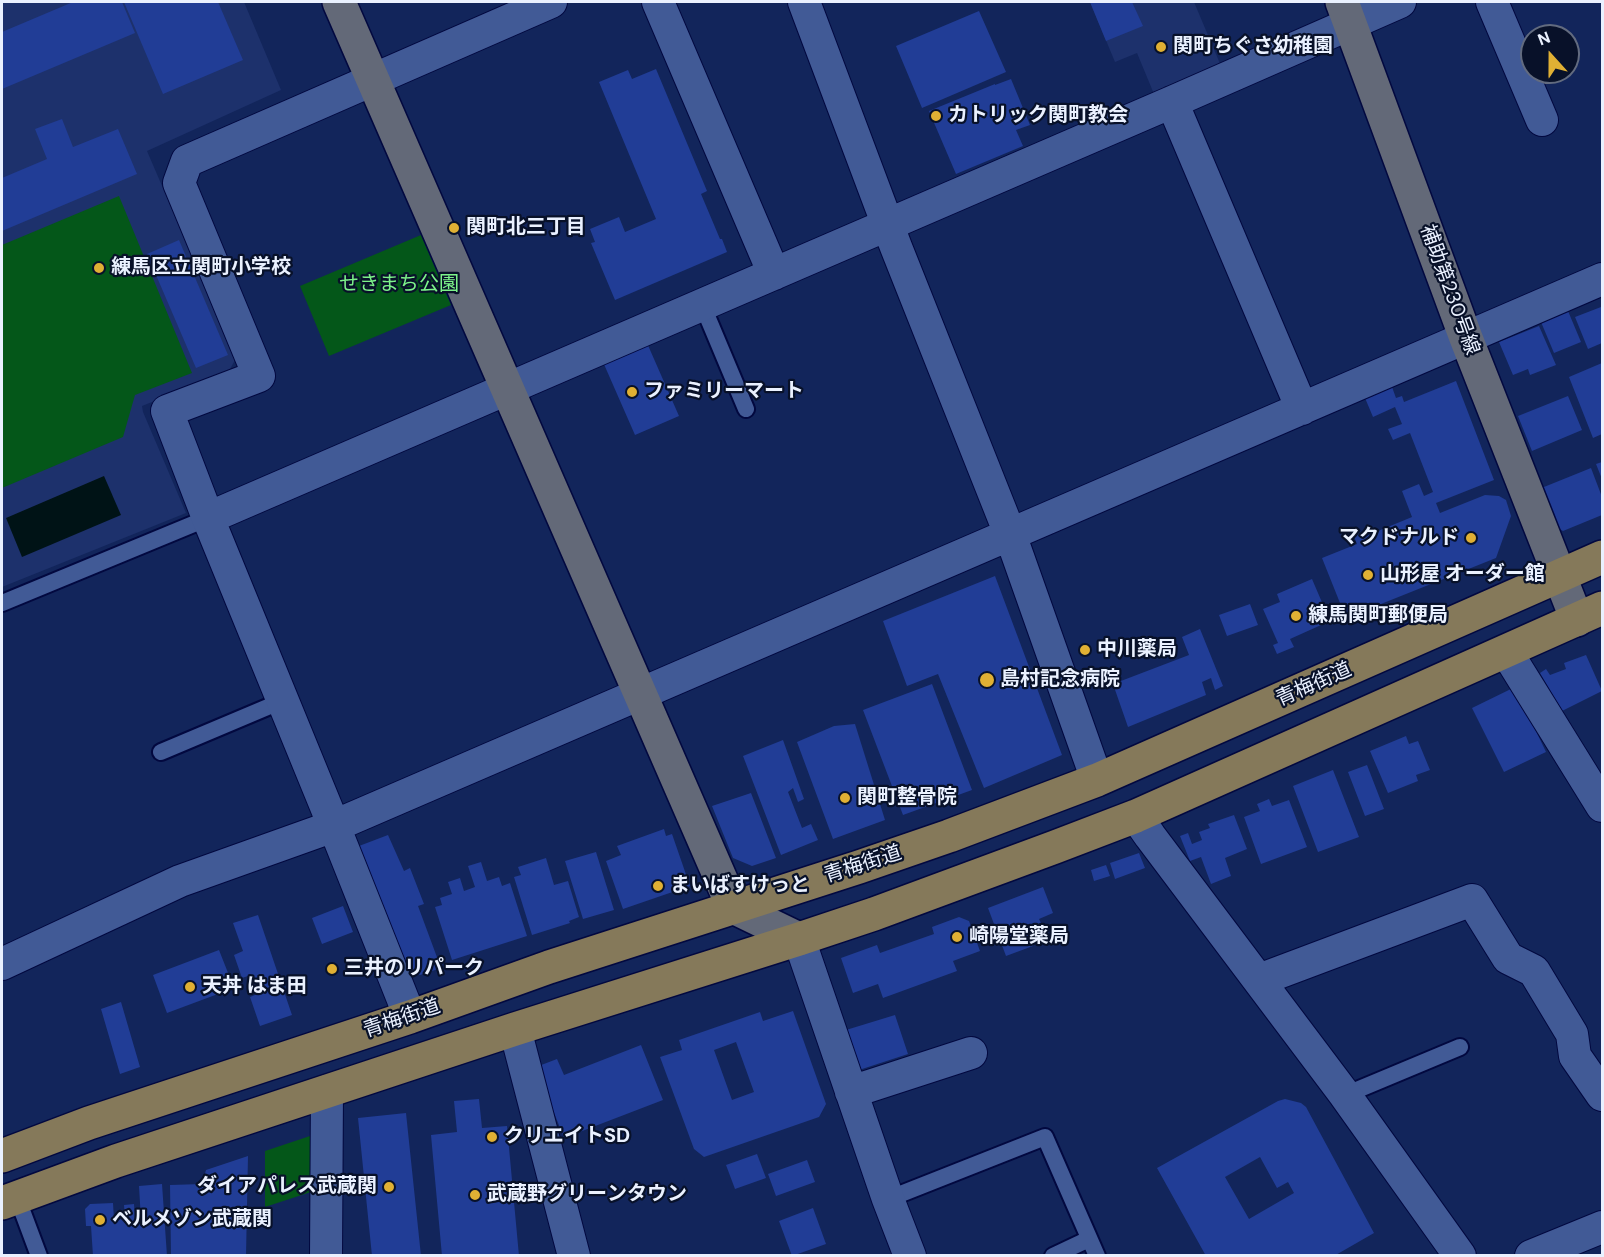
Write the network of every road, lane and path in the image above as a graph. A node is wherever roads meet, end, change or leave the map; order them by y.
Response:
1 (339, 2) edge
2 (551, 2) edge
3 (658, 2) edge
4 (804, 2) edge
5 (1400, 2) edge
6 (1491, 2) edge
7 (1346, 12) edge
8 (373, 79) junction
9 (1172, 102) junction
10 (1542, 120) dead end
11 (888, 224) junction
12 (774, 274) junction
13 (1602, 279) edge
14 (702, 304) junction
15 (1466, 338) junction
16 (508, 389) junction
17 (746, 409) dead end
18 (1302, 409) junction
19 (208, 518) junction
20 (1010, 534) junction
21 (1602, 557) edge
22 (1559, 576) junction
23 (2, 603) edge
24 (1590, 614) edge
25 (1506, 651) junction
26 (640, 694) junction
27 (282, 701) junction
28 (161, 752) dead end
29 (1097, 780) junction
30 (1602, 806) edge
31 (1136, 816) junction
32 (334, 826) junction
33 (733, 907) junction
34 (799, 939) junction
35 (2, 964) edge
36 (1259, 980) junction
37 (410, 1017) junction
38 (515, 1029) junction
39 (1460, 1047) dead end
40 (970, 1053) dead end
41 (327, 1091) junction
42 (851, 1092) junction
43 (1346, 1095) junction
44 (1602, 1095) edge
45 (2, 1156) edge
46 (888, 1199) junction
47 (9, 1200) edge
48 (1602, 1227) edge
49 (1089, 1239) junction
50 (39, 1256) edge
51 (326, 1256) edge
52 (574, 1256) edge
53 (910, 1256) edge
54 (1053, 1256) edge
55 (1097, 1256) edge
56 (1460, 1256) edge
57 (1531, 1256) edge

1 - 8 street
2 - 8 street
3 - 12 street
4 - 11 street
5 - 7 street
6 - 10 street
7 - 9 street
7 - 15 street, 補助第230号線
8 - 16 street
8 - 19 street
9 - 11 street
9 - 18 street
11 - 12 street
11 - 20 street
12 - 14 street
13 - 15 street
14 - 16 street
14 - 17 lane
15 - 18 street
15 - 22 street, 補助第230号線
16 - 19 street
16 - 26 street
18 - 20 street
19 - 23 lane
19 - 27 street
20 - 26 street
20 - 29 street
21 - 22 main road, 青梅街道
22 - 24 street, 補助第230号線
22 - 29 main road, 青梅街道
24 - 25 main road
25 - 30 street
25 - 31 main road
26 - 32 street
26 - 33 street
27 - 28 lane
27 - 32 street
29 - 33 main road, 青梅街道
31 - 34 main road
31 - 36 street
32 - 35 street
32 - 37 street
33 - 34 street
33 - 37 main road, 青梅街道
34 - 38 main road
34 - 42 street
36 - 43 street
36 - 44 street
37 - 45 main road, 青梅街道
38 - 41 main road
38 - 52 street
39 - 43 lane
40 - 42 street
41 - 47 main road
41 - 51 street
42 - 46 street
43 - 56 street
46 - 49 lane
46 - 53 street
47 - 50 lane
48 - 57 street
49 - 54 lane
49 - 55 lane

